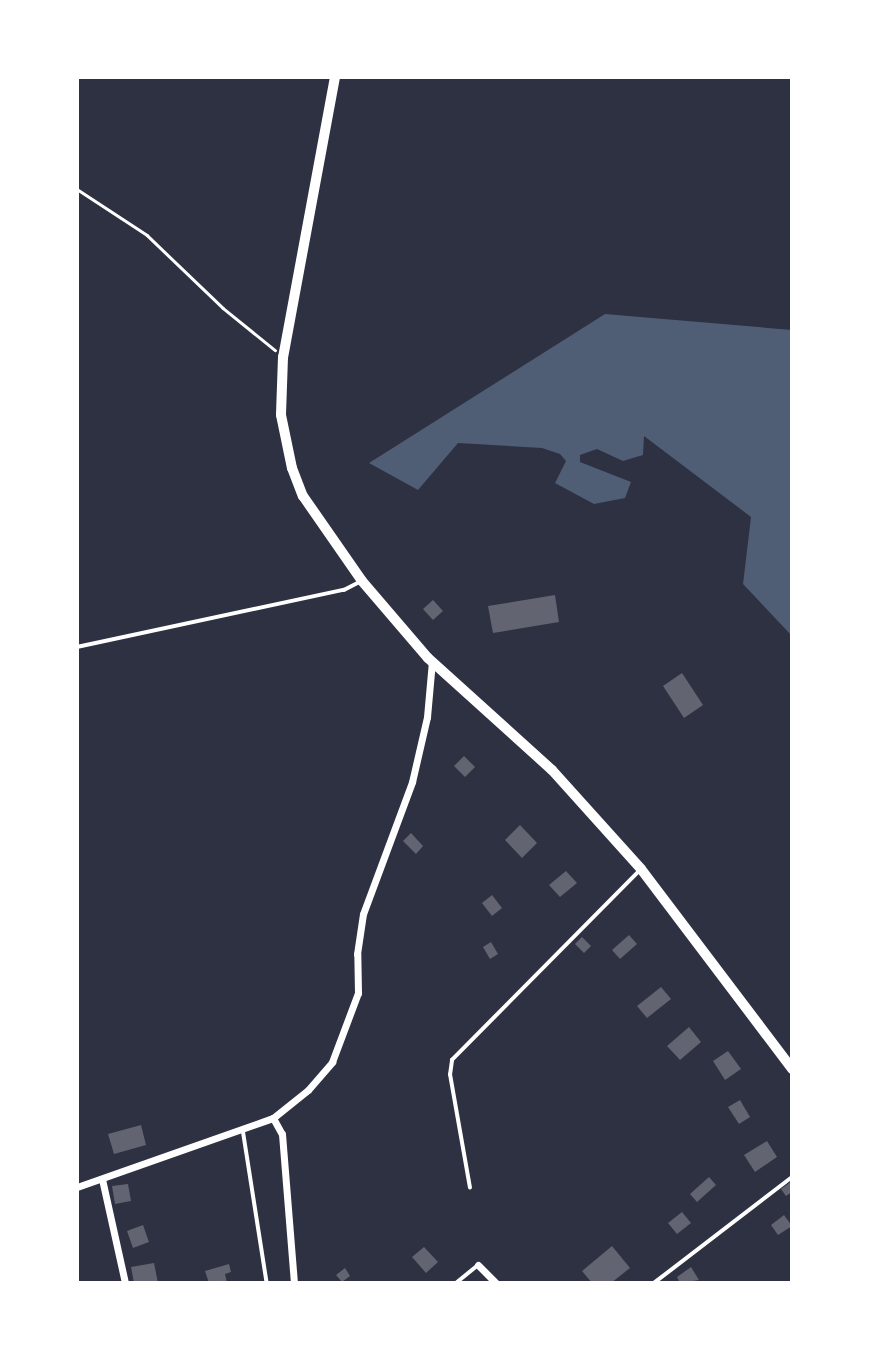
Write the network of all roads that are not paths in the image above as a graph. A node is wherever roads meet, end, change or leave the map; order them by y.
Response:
1 (335, 77) edge
2 (362, 581) junction
3 (77, 647) edge
4 (432, 661) junction
5 (641, 869) junction
6 (792, 1069) edge
7 (273, 1118) junction
8 (243, 1129) junction
9 (792, 1177) edge
10 (102, 1179) junction
11 (77, 1187) edge
12 (470, 1188) dead end
13 (478, 1265) joint
14 (125, 1283) edge
15 (267, 1283) edge
16 (295, 1283) edge
17 (456, 1283) edge
18 (496, 1283) edge
19 (654, 1283) edge

1 - 2 street
2 - 3 lane
2 - 4 street
4 - 5 street
4 - 7 street
5 - 6 street
5 - 12 lane
7 - 8 street
7 - 16 street
8 - 10 street
8 - 15 lane
9 - 19 lane
10 - 11 street
10 - 14 street
13 - 17 lane
13 - 18 street

